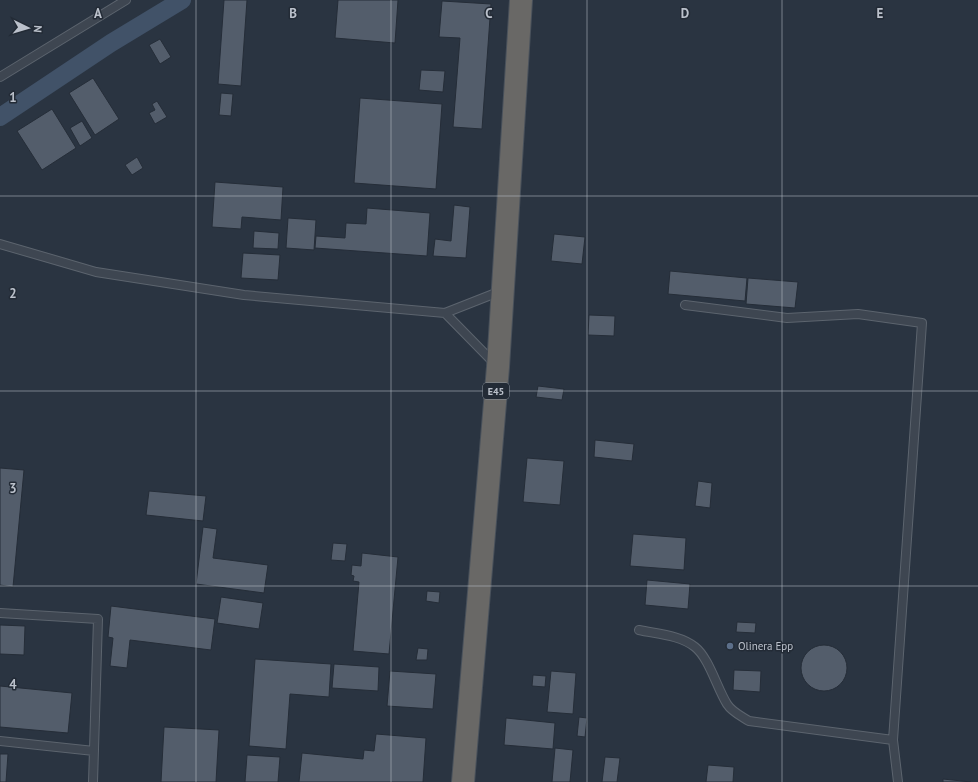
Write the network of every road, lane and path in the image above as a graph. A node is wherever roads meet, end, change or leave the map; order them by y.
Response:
1 (126, 0) edge
2 (521, 0) edge
3 (0, 77) edge
4 (0, 244) edge
5 (502, 291) junction
6 (685, 305) dead end
7 (445, 313) junction
8 (498, 367) junction
9 (0, 613) edge
10 (639, 630) dead end
11 (893, 740) junction
12 (0, 741) edge
13 (94, 751) junction
14 (93, 782) edge
15 (463, 782) edge
16 (898, 782) edge

1 - 3 lane
2 - 5 highway, E45
4 - 7 lane
5 - 7 lane
5 - 8 highway, E45
6 - 11 lane
7 - 8 lane
8 - 15 highway, E45
9 - 13 lane
10 - 11 lane
11 - 16 lane
12 - 13 lane
13 - 14 lane

